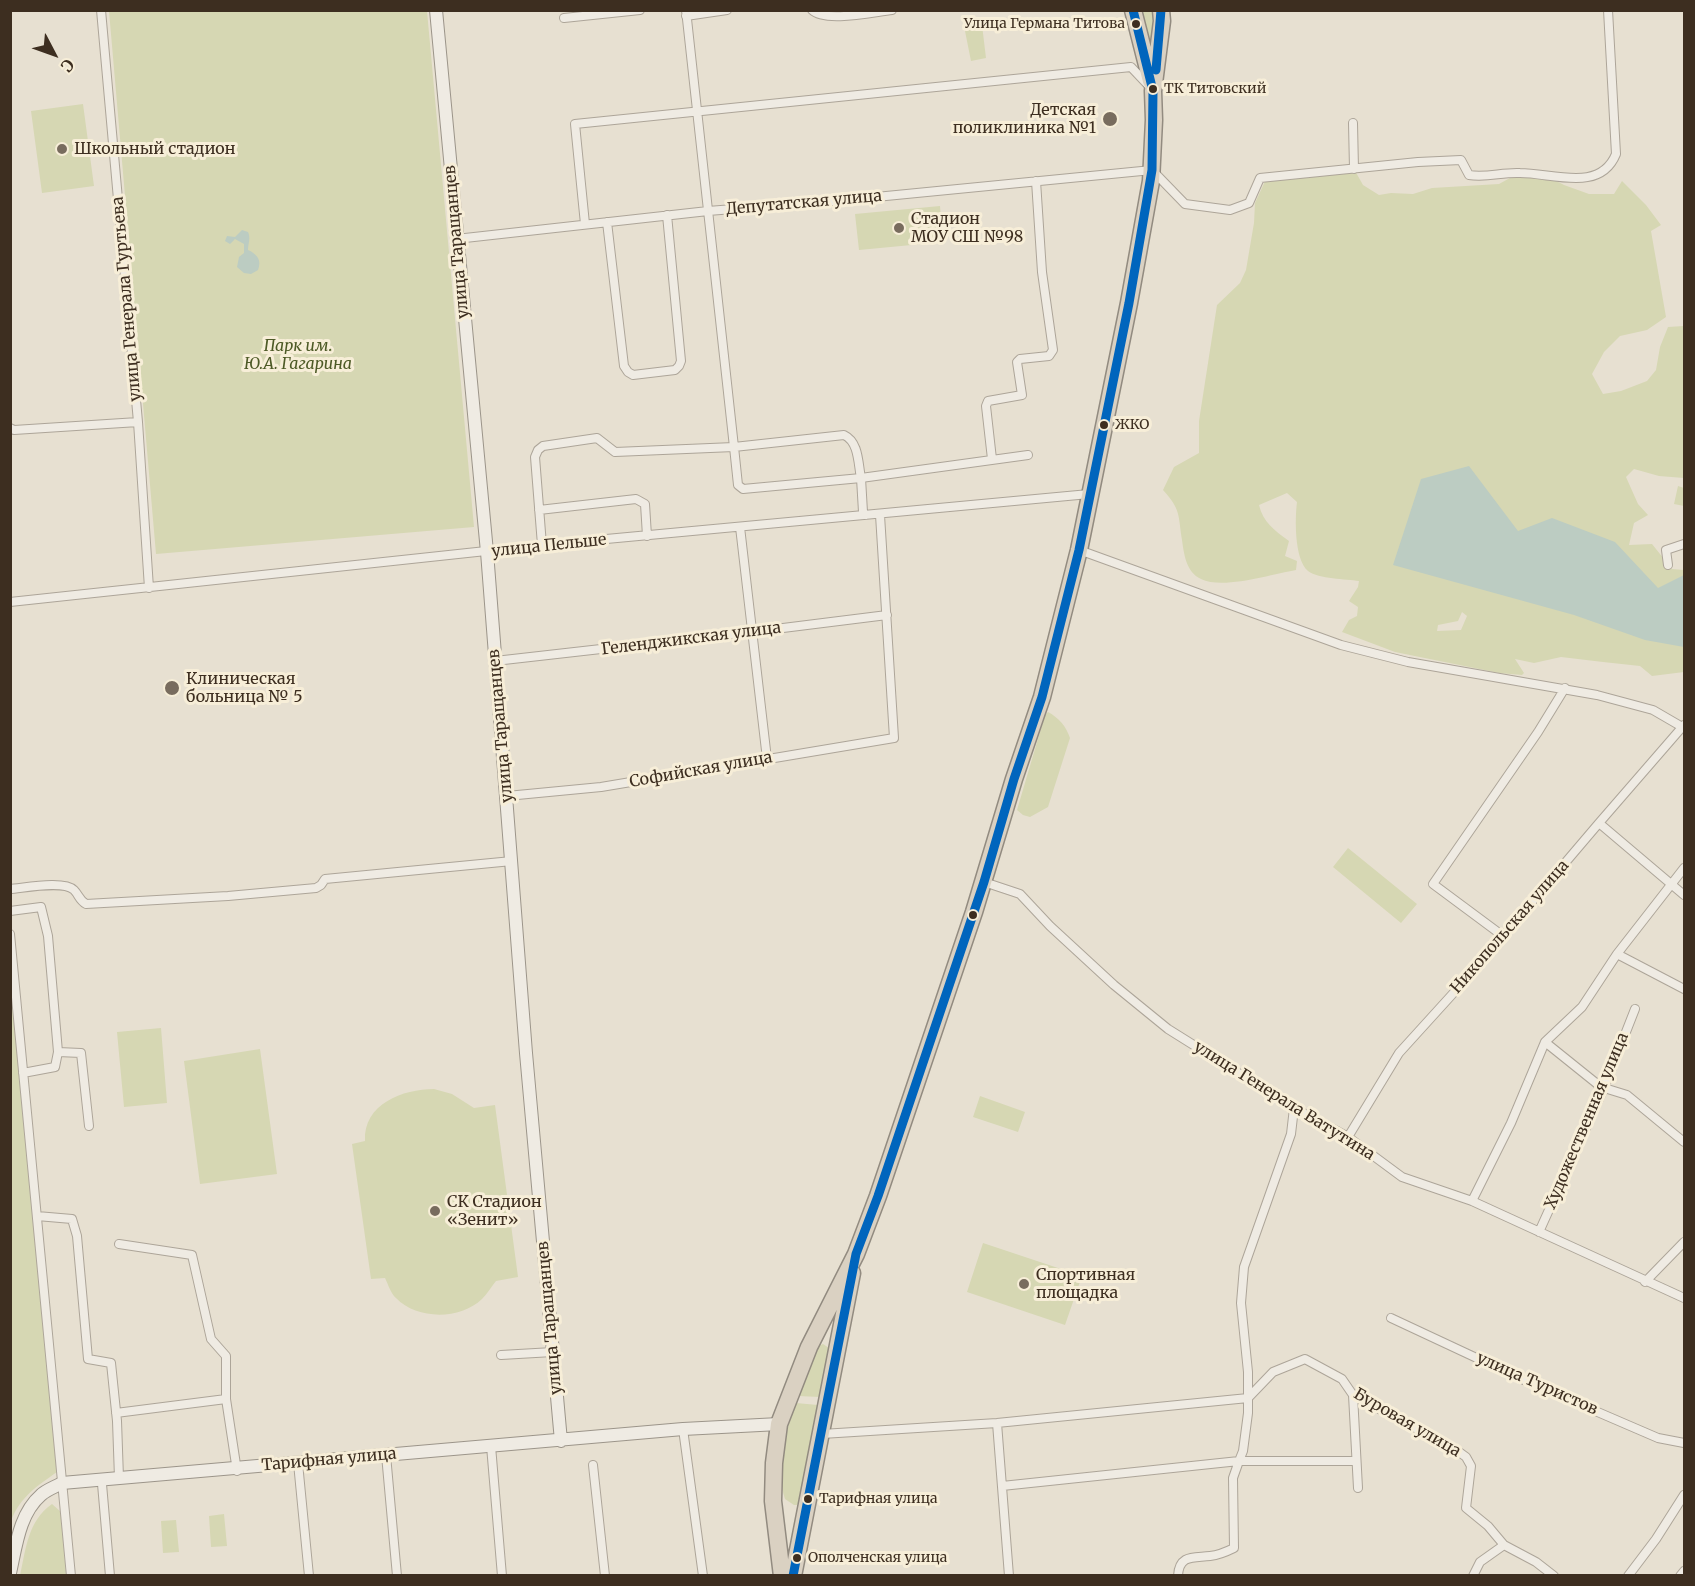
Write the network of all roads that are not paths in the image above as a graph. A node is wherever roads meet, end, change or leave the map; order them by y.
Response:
1 (101, 10) edge
2 (436, 10) edge
3 (727, 10) edge
4 (812, 10) edge
5 (892, 10) edge
6 (1133, 10) edge
7 (1161, 10) edge
8 (1608, 10) edge
9 (638, 11) edge
10 (602, 12) edge
11 (686, 13) edge
12 (564, 18) dead end
13 (1153, 91) junction
14 (696, 111) junction
15 (1353, 123) dead end
16 (1354, 169) junction
17 (1152, 170) junction
18 (1036, 181) junction
19 (708, 211) junction
20 (667, 215) junction
21 (607, 222) junction
22 (585, 224) junction
23 (456, 239) junction
24 (138, 422) junction
25 (10, 428) edge
26 (734, 447) junction
27 (1028, 455) dead end
28 (992, 459) junction
29 (861, 477) junction
30 (1089, 494) junction
31 (539, 510) junction
32 (866, 515) junction
33 (880, 515) junction
34 (740, 527) junction
35 (647, 536) junction
36 (1684, 544) edge
37 (542, 545) junction
38 (1078, 550) junction
39 (487, 552) junction
40 (1668, 565) dead end
41 (149, 588) junction
42 (10, 602) edge
43 (887, 615) junction
44 (751, 632) junction
45 (495, 661) junction
46 (1565, 688) junction
47 (1684, 727) edge
48 (767, 759) junction
49 (507, 796) junction
50 (1599, 823) junction
51 (512, 861) junction
52 (1684, 868) edge
53 (984, 882) junction
54 (1672, 884) junction
55 (10, 889) edge
56 (1684, 895) edge
57 (10, 911) edge
58 (10, 934) edge
59 (1503, 936) junction
60 (1617, 954) junction
61 (1684, 989) edge
62 (1635, 1009) dead end
63 (1545, 1042) junction
64 (58, 1052) junction
65 (23, 1073) junction
66 (1604, 1088) junction
67 (1294, 1108) junction
68 (89, 1126) dead end
69 (1348, 1137) junction
70 (1684, 1142) edge
71 (1472, 1201) junction
72 (37, 1216) junction
73 (1539, 1232) junction
74 (1684, 1242) edge
75 (119, 1244) dead end
76 (856, 1254) junction
77 (1645, 1282) junction
78 (1684, 1298) edge
79 (1391, 1318) dead end
80 (809, 1347) junction
81 (553, 1352) junction
82 (838, 1354) junction
83 (501, 1355) dead end
84 (1353, 1395) junction
85 (1248, 1398) junction
86 (226, 1399) junction
87 (116, 1413) junction
88 (997, 1423) junction
89 (779, 1424) junction
90 (683, 1429) junction
91 (822, 1434) junction
92 (561, 1441) junction
93 (1684, 1441) edge
94 (491, 1446) junction
95 (386, 1455) junction
96 (1239, 1461) junction
97 (1356, 1461) junction
98 (298, 1463) junction
99 (593, 1465) dead end
100 (236, 1470) junction
101 (119, 1478) junction
102 (62, 1483) junction
103 (102, 1484) dead end
104 (1002, 1486) junction
105 (1358, 1488) dead end
106 (1684, 1495) edge
107 (773, 1501) junction
108 (806, 1503) junction
109 (1504, 1545) junction
110 (1684, 1571) edge
111 (10, 1574) edge
112 (70, 1575) edge
113 (110, 1575) edge
114 (309, 1575) edge
115 (397, 1575) edge
116 (502, 1575) edge
117 (605, 1575) edge
118 (703, 1575) edge
119 (782, 1575) edge
120 (794, 1575) edge
121 (1009, 1575) edge
122 (1178, 1575) edge
123 (1473, 1575) edge
124 (1554, 1575) edge
125 (1628, 1575) edge
126 (1680, 1575) edge

1 - 24 street, улица Генерала Гуртьева
2 - 23 street, улица Таращанцев
3 - 11 street
4 - 5 street
6 - 13 highway
7 - 13 highway
8 - 16 street
9 - 10 street
10 - 12 street
11 - 14 street
13 - 14 street
13 - 17 highway
14 - 19 street
14 - 22 street
15 - 16 street
16 - 17 street
17 - 18 street, Депутатская улица
17 - 30 highway
18 - 19 street, Депутатская улица
18 - 28 street
19 - 20 street, Депутатская улица
19 - 26 street
20 - 21 street, Депутатская улица
20 - 21 street
21 - 22 street, Депутатская улица
22 - 23 street, Депутатская улица
23 - 39 street, улица Таращанцев
24 - 25 street
24 - 41 street, улица Генерала Гуртьева
26 - 29 street
26 - 29 street
26 - 31 street
27 - 28 street
28 - 29 street
29 - 32 street
30 - 33 street, улица Пельше
30 - 38 highway
31 - 35 street
31 - 37 street
32 - 33 street, улица Пельше
32 - 34 street, улица Пельше
33 - 43 street
34 - 35 street, улица Пельше
34 - 44 street
35 - 37 street, улица Пельше
36 - 40 street
37 - 39 street, улица Пельше
38 - 46 street
38 - 53 highway
39 - 41 street, улица Пельше
39 - 45 street, улица Таращанцев
41 - 42 street, улица Пельше
43 - 44 street, Геленджикская улица
43 - 48 street, Софийская улица
44 - 45 street, Геленджикская улица
44 - 48 street
45 - 49 street, улица Таращанцев
46 - 47 street
46 - 59 street
47 - 50 street, Никопольская улица
48 - 49 street, Софийская улица
49 - 51 street, улица Таращанцев
50 - 54 street
50 - 59 street, Никопольская улица
51 - 55 street
51 - 81 street, улица Таращанцев
52 - 54 street
53 - 67 street, улица Генерала Ватутина
53 - 76 highway
54 - 56 street
54 - 60 street
57 - 64 street
58 - 65 street
59 - 69 street, Никопольская улица
60 - 61 street
60 - 63 street
62 - 66 street, Художественная улица
63 - 66 street
63 - 71 street
64 - 65 street
64 - 68 street
65 - 72 street
66 - 70 street
66 - 73 street, Художественная улица
67 - 69 street, улица Генерала Ватутина
67 - 85 street
69 - 71 street, улица Генерала Ватутина
71 - 73 street, улица Генерала Ватутина
72 - 87 street
72 - 102 street
73 - 77 street, улица Генерала Ватутина
74 - 77 street
75 - 86 street
76 - 80 highway
76 - 82 highway
77 - 78 street, улица Генерала Ватутина
79 - 93 street, улица Туристов
80 - 82 highway
80 - 89 highway
81 - 83 street
81 - 92 street, улица Таращанцев
82 - 91 highway
84 - 85 street, Буровая улица
84 - 97 street
84 - 109 street, Буровая улица
85 - 88 street
85 - 96 street
86 - 87 street
86 - 100 street
87 - 101 street
88 - 91 street
88 - 104 street
89 - 90 street, Тарифная улица
89 - 107 highway
90 - 92 street, Тарифная улица
90 - 118 street
91 - 108 highway
92 - 94 street, Тарифная улица
94 - 95 street, Тарифная улица
94 - 116 street
95 - 98 street, Тарифная улица
95 - 115 street
96 - 97 street
96 - 104 street
96 - 122 street
97 - 105 street
98 - 100 street, Тарифная улица
98 - 114 street
99 - 117 street
100 - 101 street, Тарифная улица
101 - 102 street, Тарифная улица
102 - 111 street, Тарифная улица
102 - 112 street
103 - 113 street
104 - 121 street
106 - 125 street
107 - 108 highway
107 - 119 highway
108 - 120 highway
109 - 123 street
109 - 124 street
110 - 126 street

